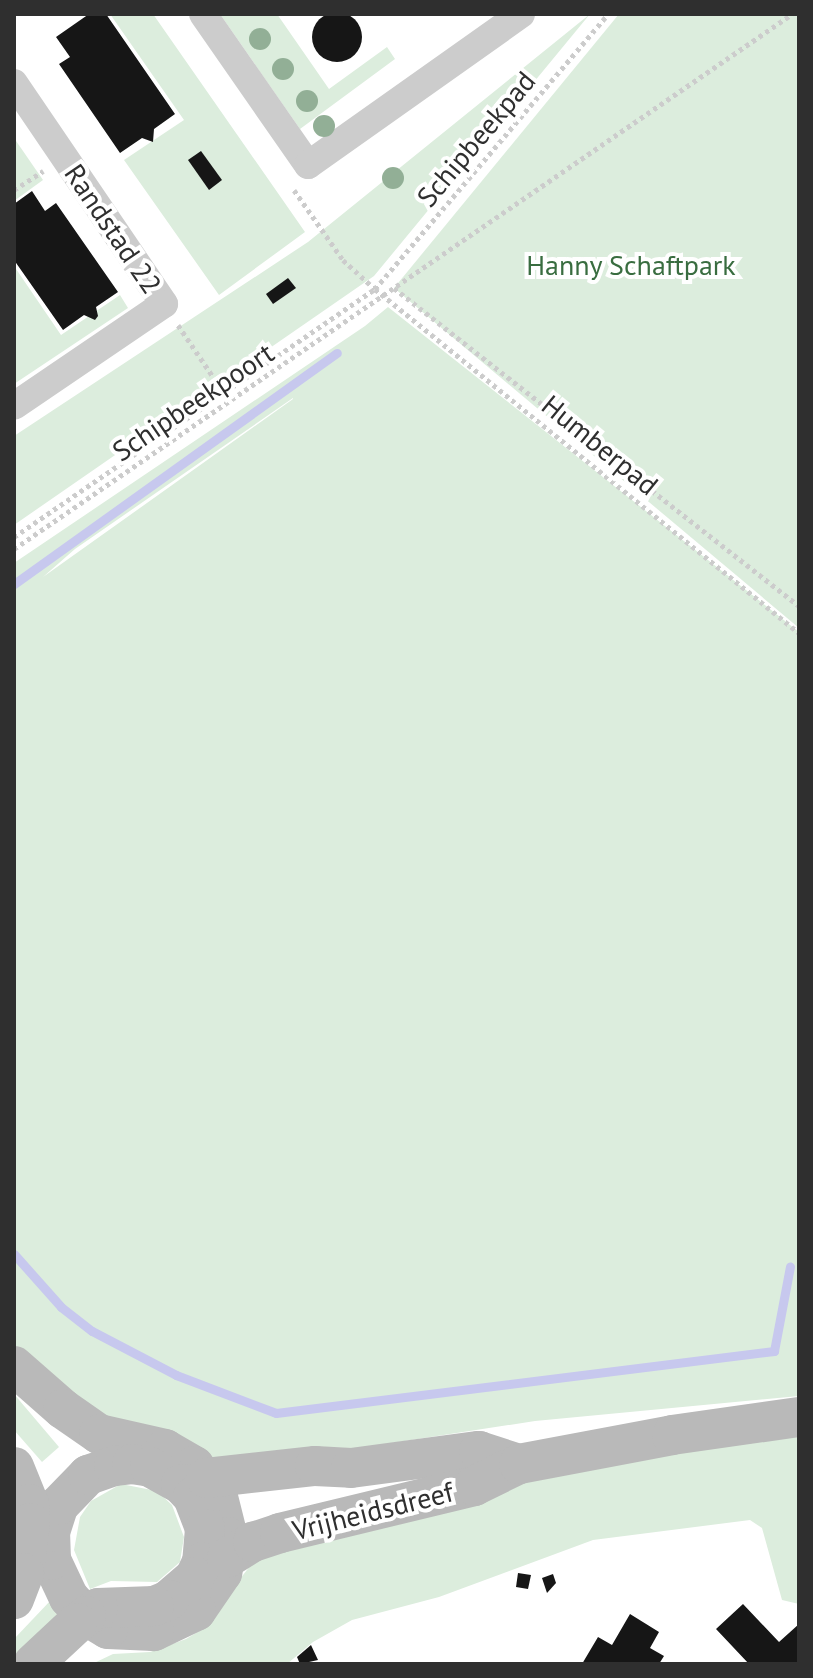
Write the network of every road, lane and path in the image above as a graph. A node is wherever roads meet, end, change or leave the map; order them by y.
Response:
1 (203, 14) edge
2 (521, 14) edge
3 (608, 14) edge
4 (792, 14) edge
5 (14, 83) edge
6 (394, 288) junction
7 (375, 289) junction
8 (383, 295) junction
9 (164, 304) junction
10 (224, 393) junction
11 (14, 406) edge
12 (14, 537) edge
13 (14, 549) edge
14 (799, 606) edge
15 (799, 633) edge
16 (14, 1369) edge
17 (799, 1417) edge
18 (14, 1440) edge
19 (115, 1453) junction
20 (519, 1464) junction
21 (14, 1467) edge
22 (206, 1491) junction
23 (59, 1505) junction
24 (227, 1558) junction
25 (55, 1574) junction
26 (14, 1599) edge
27 (97, 1622) junction
28 (14, 1624) edge
29 (33, 1664) edge
30 (61, 1664) edge

1 - 2 street
3 - 7 path, Schipbeekpad
4 - 6 path, Schipbeekpoort
5 - 9 street, Randstad 22
6 - 8 path, Schipbeekpoort
6 - 14 path
7 - 8 path, Humberpad
7 - 10 path, Schipbeekpad
8 - 13 path, Schipbeekpoort
8 - 15 path, Humberpad
9 - 10 path
9 - 11 street, Randstad 22
10 - 12 path, Schipbeekpad
16 - 19 main road
17 - 20 main road, Vrijheidsdreef
18 - 23 main road
19 - 22 main road
19 - 23 main road
20 - 22 main road, Vrijheidsdreef
20 - 24 main road, Vrijheidsdreef
21 - 26 main road
22 - 24 main road
22 - 27 main road
23 - 25 main road
24 - 27 main road
25 - 27 main road
25 - 28 main road
27 - 29 main road
27 - 30 main road

